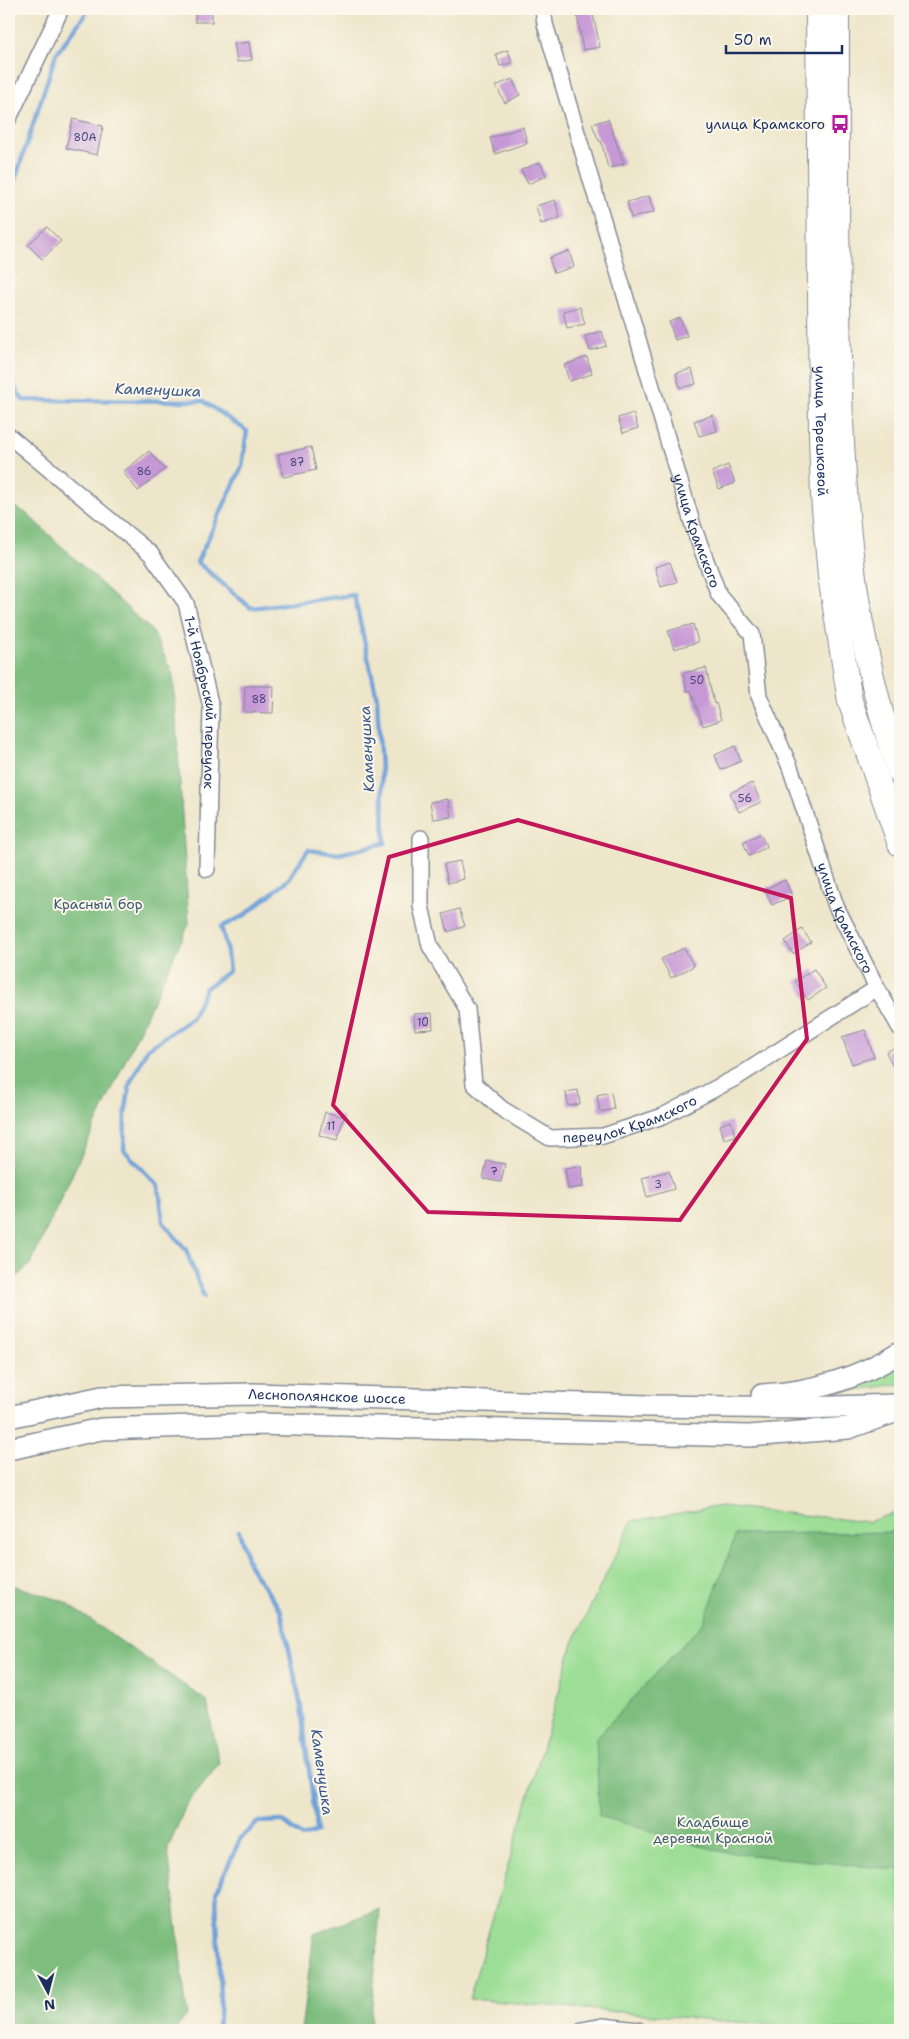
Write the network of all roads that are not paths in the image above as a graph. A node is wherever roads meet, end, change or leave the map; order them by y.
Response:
1 (61, 9) edge
2 (542, 9) edge
3 (818, 9) edge
4 (837, 9) edge
5 (24, 82) junction
6 (9, 90) edge
7 (9, 118) edge
8 (9, 436) edge
9 (900, 772) edge
10 (421, 838) dead end
11 (900, 844) edge
12 (207, 869) dead end
13 (877, 988) junction
14 (900, 1028) edge
15 (900, 1352) edge
16 (900, 1405) edge
17 (648, 1406) junction
18 (900, 1410) edge
19 (9, 1418) edge
20 (900, 1422) edge
21 (848, 1428) junction
22 (9, 1449) edge
23 (582, 2030) edge
24 (638, 2030) edge

1 - 5 street
2 - 13 street, улица Крамского
3 - 11 main road, улица Терешковой
4 - 9 main road, улица Терешковой
5 - 6 street
5 - 7 street
8 - 12 street, 1-й Ноябрьский переулок
10 - 13 street, переулок Крамского
13 - 14 street, улица Крамского
15 - 17 main road
16 - 17 main road
17 - 19 main road, Леснополянское шоссе
18 - 21 main road
20 - 21 main road
21 - 22 main road
23 - 24 street

